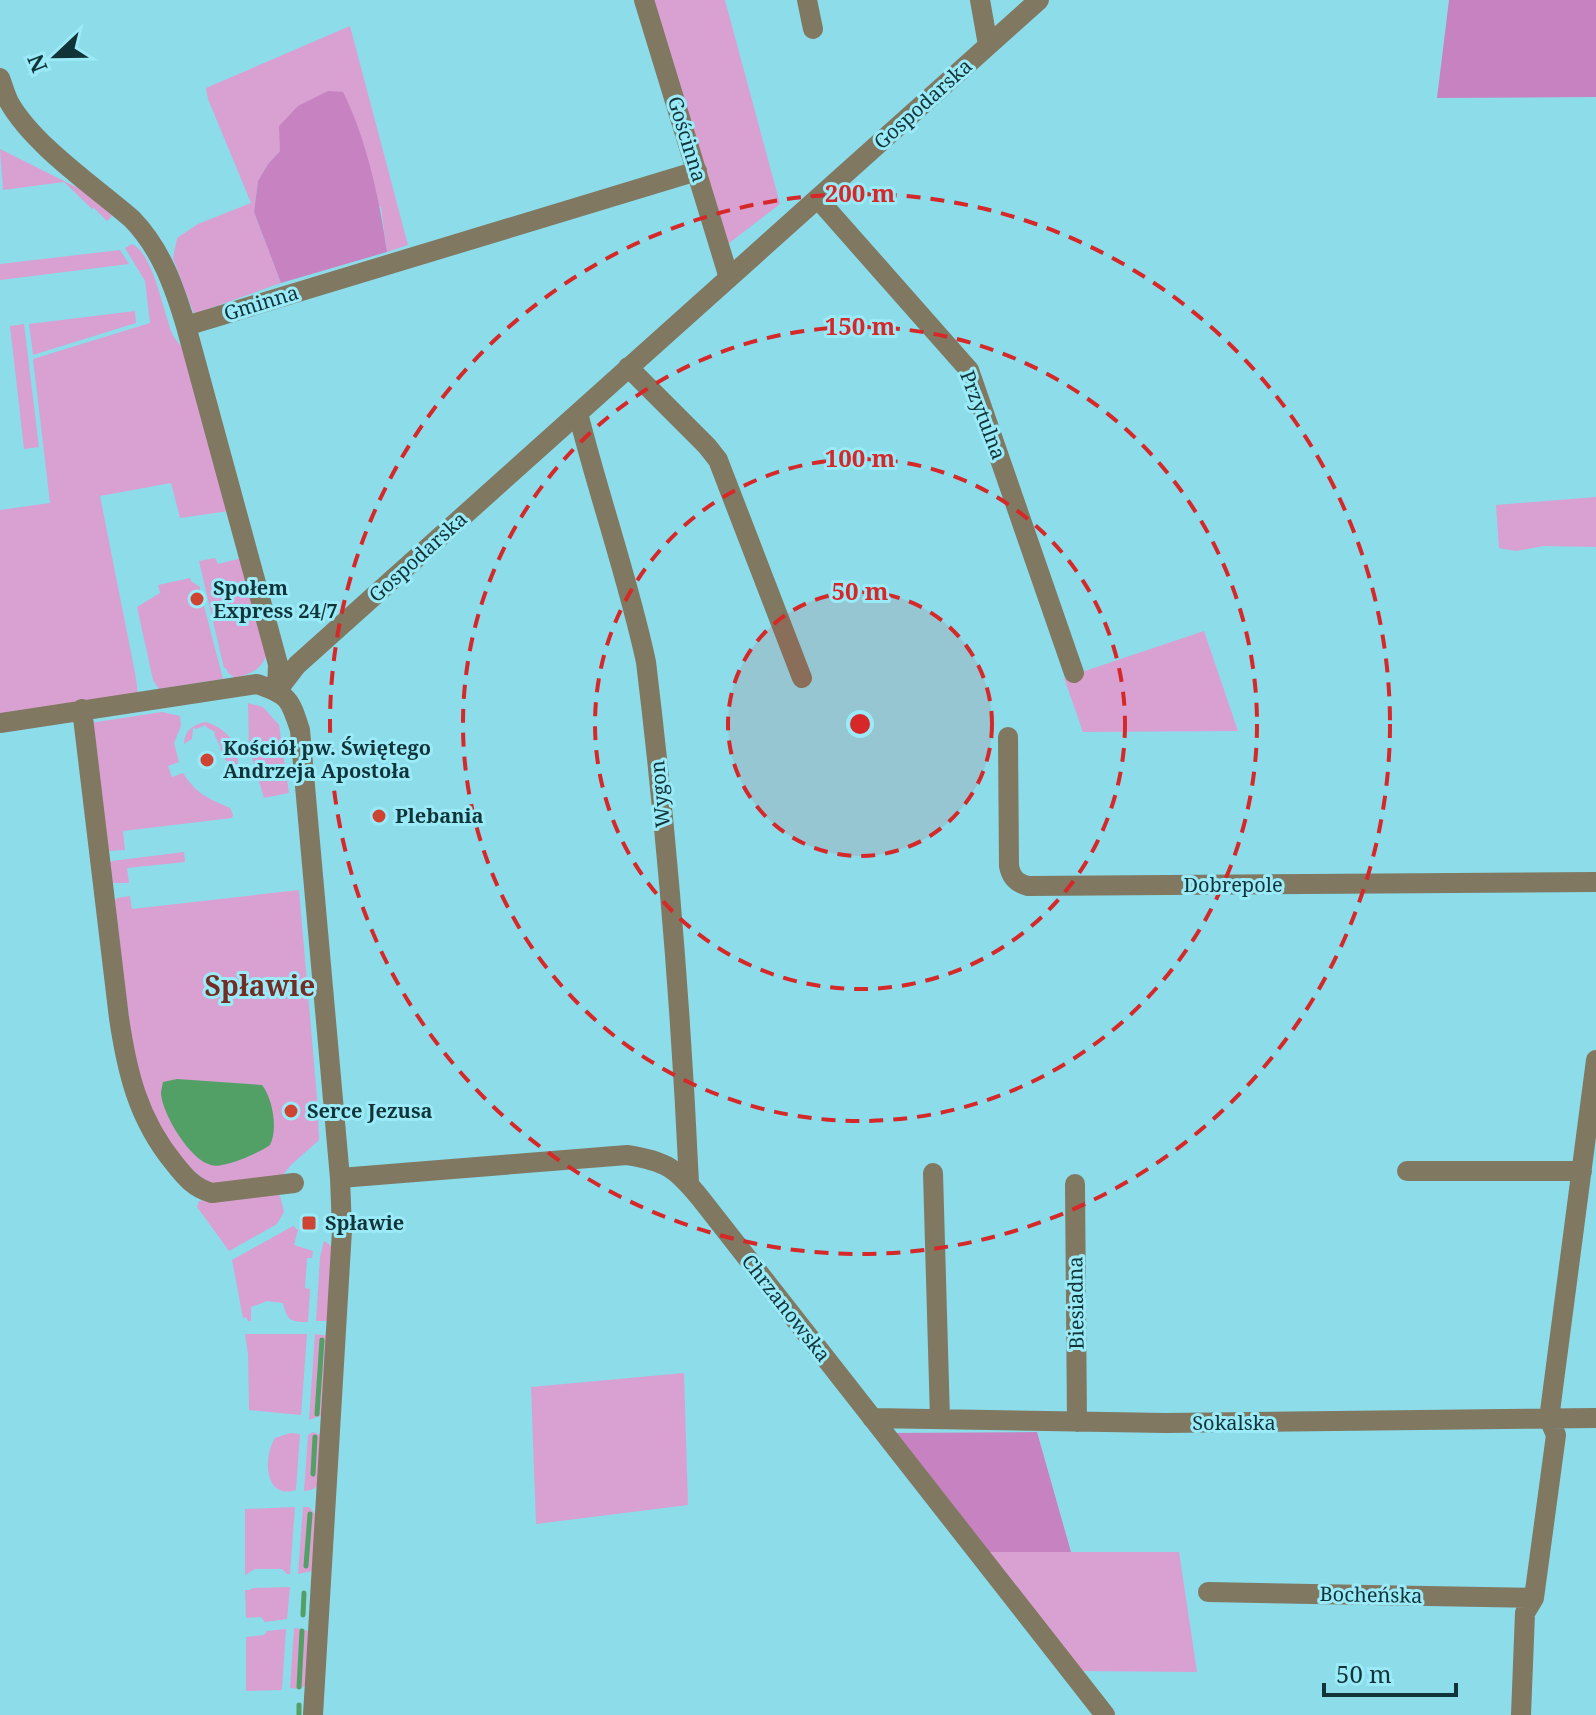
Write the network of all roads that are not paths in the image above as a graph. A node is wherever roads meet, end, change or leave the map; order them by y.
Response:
1 (644, 0) edge
2 (807, 0) edge
3 (980, 0) edge
4 (1039, 0) edge
5 (813, 29) dead end
6 (988, 45) junction
7 (0, 78) edge
8 (697, 171) junction
9 (818, 199) junction
10 (729, 278) junction
11 (186, 326) junction
12 (628, 367) junction
13 (578, 413) junction
14 (1074, 673) dead end
15 (802, 678) dead end
16 (277, 691) junction
17 (82, 709) junction
18 (0, 723) edge
19 (1008, 737) dead end
20 (1596, 882) edge
21 (1596, 1060) edge
22 (1407, 1171) dead end
23 (1582, 1171) junction
24 (933, 1173) dead end
25 (340, 1178) junction
26 (294, 1183) dead end
27 (689, 1183) junction
28 (1075, 1184) dead end
29 (872, 1418) junction
30 (1596, 1418) edge
31 (940, 1419) junction
32 (1549, 1419) junction
33 (1077, 1422) junction
34 (1208, 1592) dead end
35 (1534, 1598) junction
36 (313, 1715) edge
37 (1105, 1715) edge
38 (1521, 1715) edge

1 - 8 street, Gościnna
2 - 5 street
3 - 6 street
4 - 6 street, Gospodarska
6 - 9 street, Gospodarska
7 - 11 street
8 - 10 street, Gościnna
8 - 11 street, Gminna
9 - 10 street, Gospodarska
9 - 14 street, Przytulna
10 - 12 street, Gospodarska
11 - 16 street
12 - 13 street, Gospodarska
12 - 15 street
13 - 16 street, Gospodarska
13 - 27 street, Wygon
16 - 17 street
16 - 25 street
17 - 18 street
17 - 26 street
19 - 20 street, Dobrepole
21 - 23 street
22 - 23 street
23 - 32 street
24 - 31 street
25 - 27 street, Chrzanowska
25 - 36 street
27 - 29 street, Chrzanowska
28 - 33 street, Biesiadna
29 - 31 street, Sokalska
29 - 37 street, Chrzanowska
30 - 32 street, Sokalska
31 - 33 street, Sokalska
32 - 33 street, Sokalska
32 - 35 street
34 - 35 street, Bocheńska
35 - 38 street

